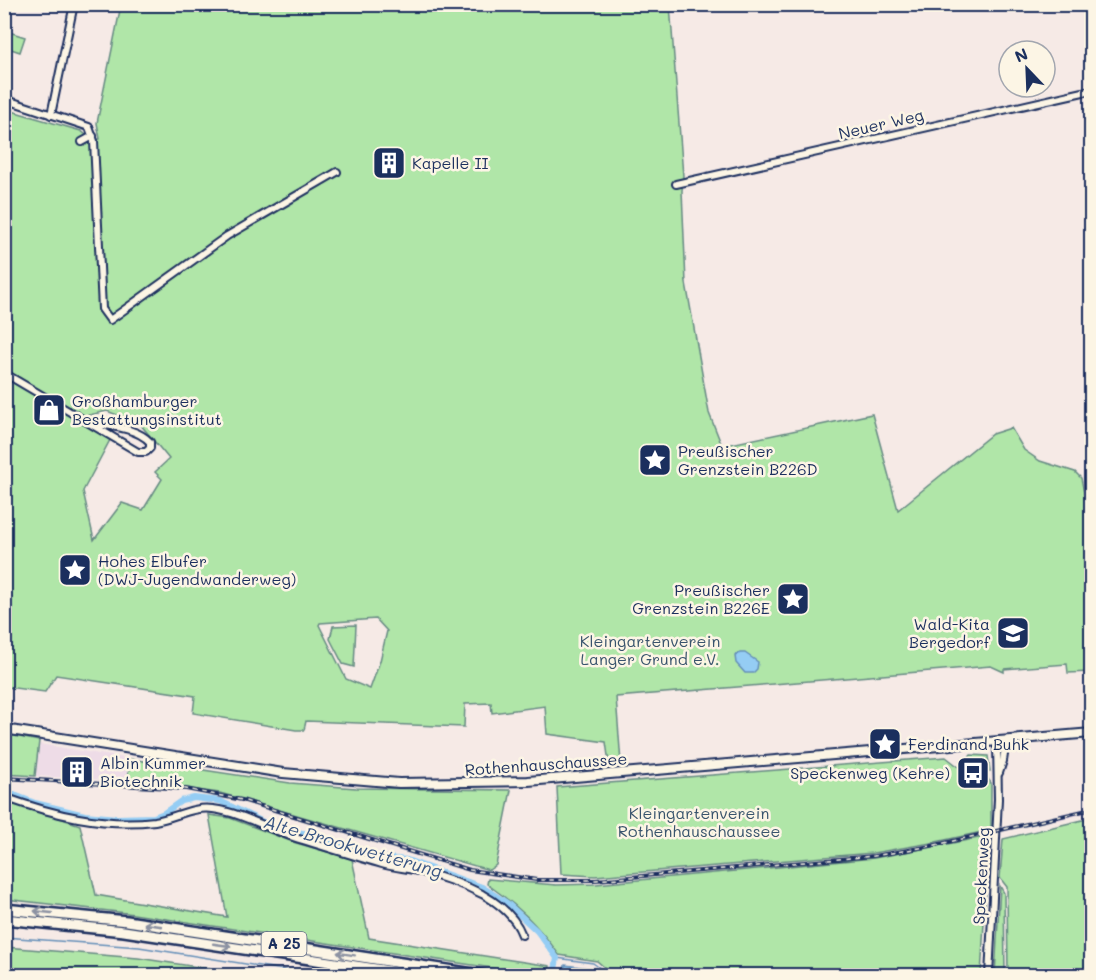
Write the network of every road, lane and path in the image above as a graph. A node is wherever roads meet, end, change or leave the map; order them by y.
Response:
1 (74, 4) edge
2 (1092, 90) edge
3 (4, 99) edge
4 (51, 115) junction
5 (93, 136) junction
6 (82, 142) dead end
7 (338, 172) dead end
8 (676, 184) dead end
9 (4, 373) edge
10 (92, 424) junction
11 (4, 729) edge
12 (1092, 734) edge
13 (1001, 741) junction
14 (4, 797) edge
15 (4, 909) edge
16 (4, 919) edge
17 (522, 935) dead end
18 (422, 975) edge
19 (486, 975) edge
20 (989, 975) edge

1 - 4 street
2 - 8 street, Neuer Weg
3 - 4 street
4 - 5 street
5 - 6 street
5 - 7 street
9 - 10 street
10 - 10 street
11 - 13 main road, Rothenhauschaussee
12 - 13 main road, Rothenhauschaussee
13 - 20 street, Speckenweg
14 - 17 street
19 -> 15 highway, A 25
16 -> 18 highway, A 25

